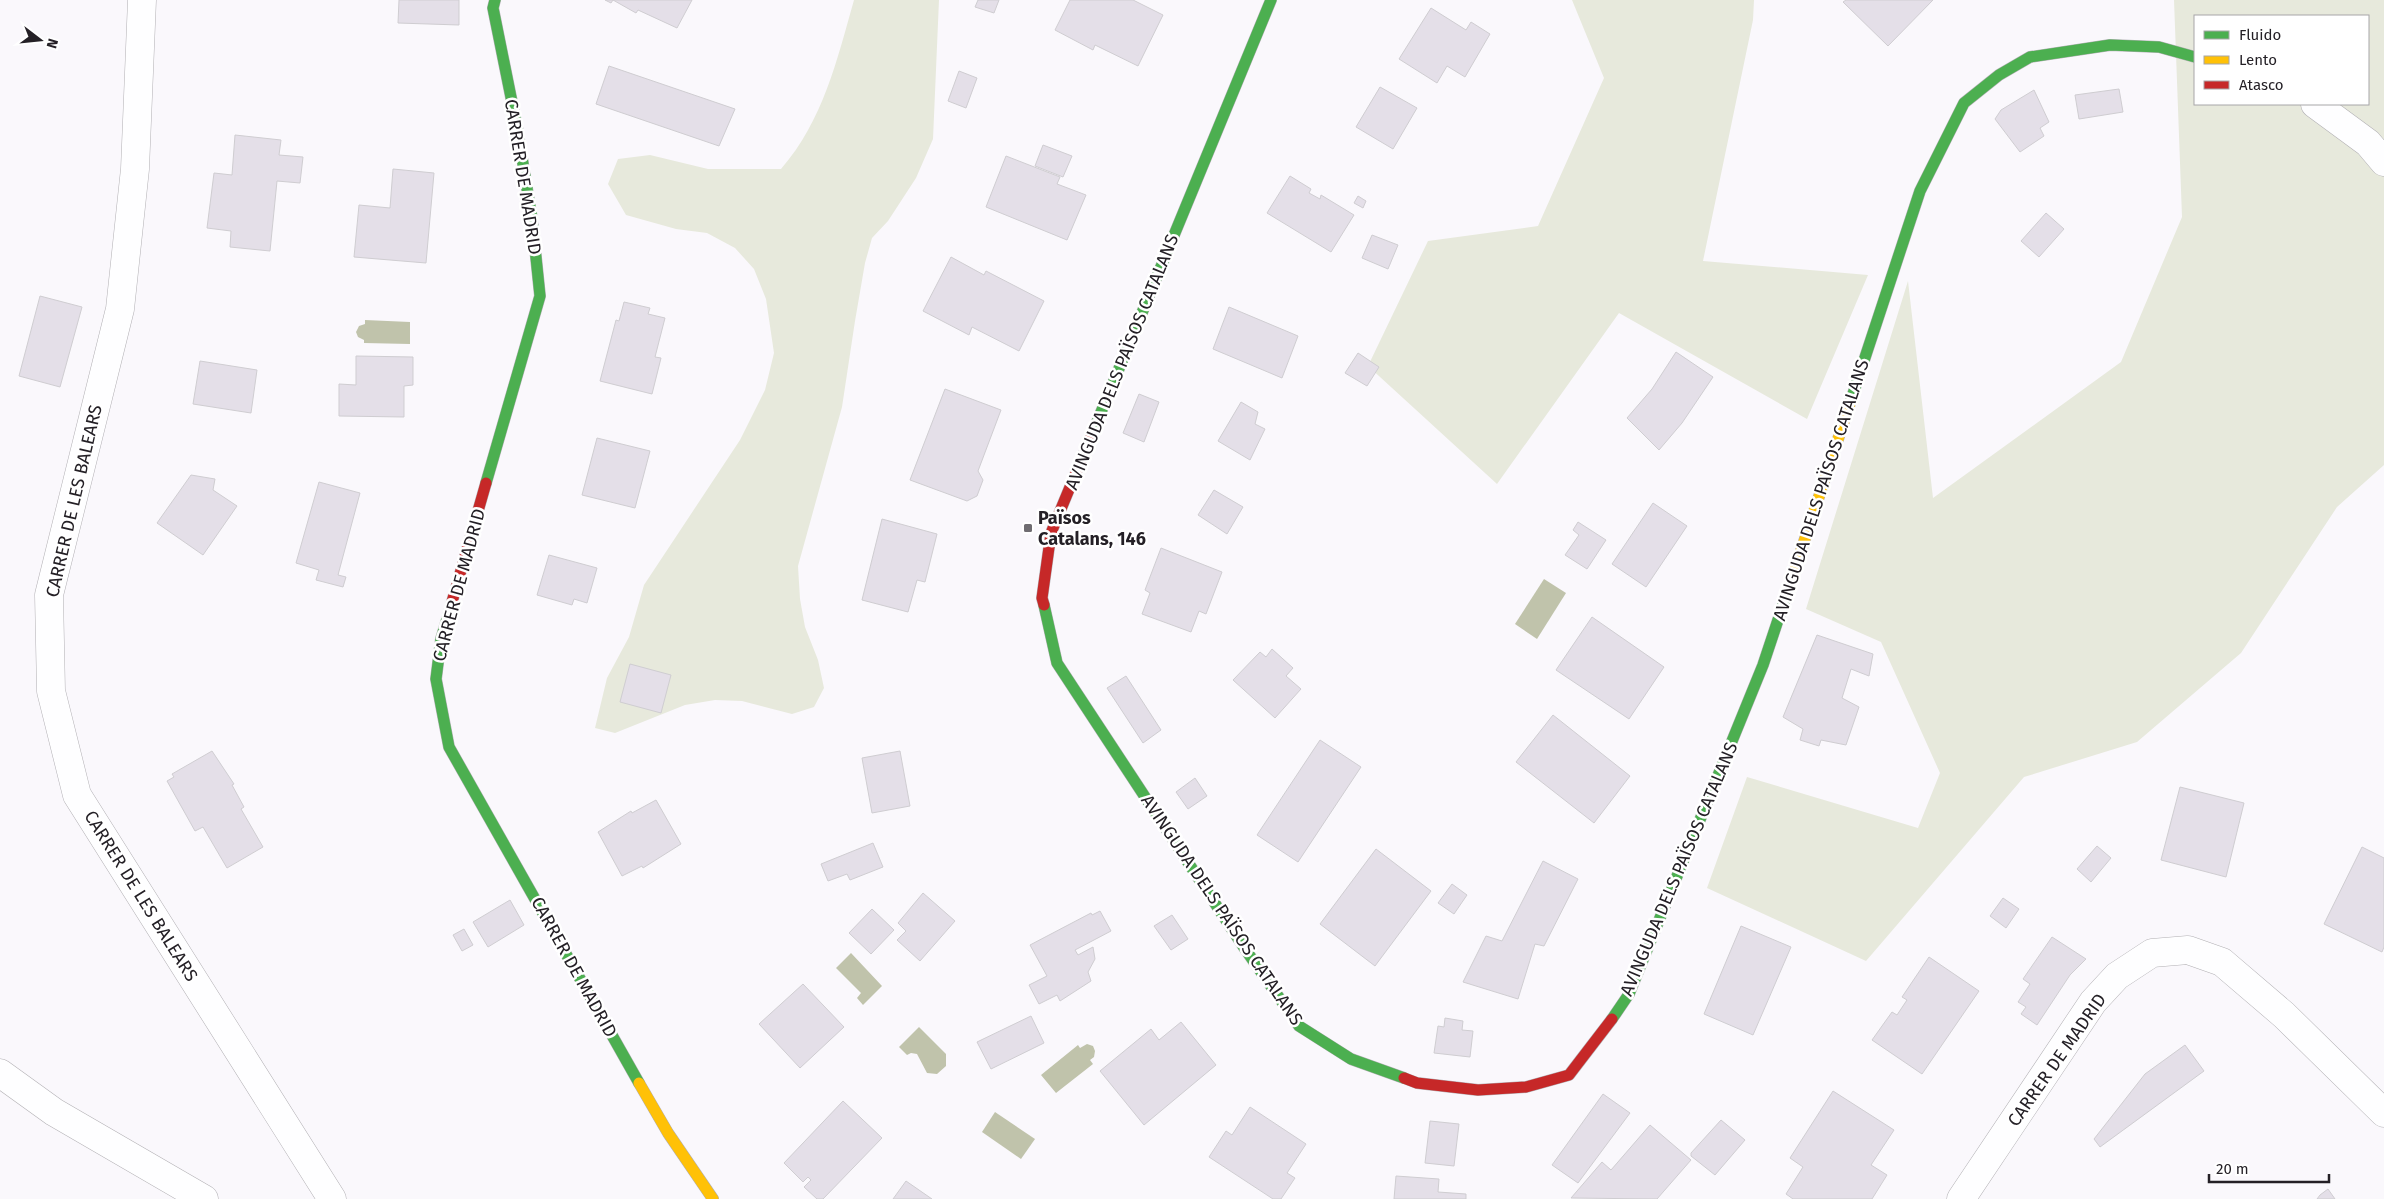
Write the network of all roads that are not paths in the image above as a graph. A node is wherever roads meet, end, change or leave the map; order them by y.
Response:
1 (142, 0) edge
2 (495, 0) edge
3 (1271, 0) edge
4 (2194, 56) edge
5 (2316, 105) edge
6 (2384, 162) edge
7 (0, 1073) edge
8 (2384, 1113) edge
9 (204, 1199) edge
10 (332, 1199) edge
11 (712, 1199) edge
12 (1961, 1199) edge

1 - 10 street, CARRER DE LES BALEARS
2 - 11 street, CARRER DE MADRID
3 - 4 street, AVINGUDA DELS PAÏSOS CATALANS
5 - 6 street
7 - 9 street
8 - 12 street, CARRER DE MADRID

